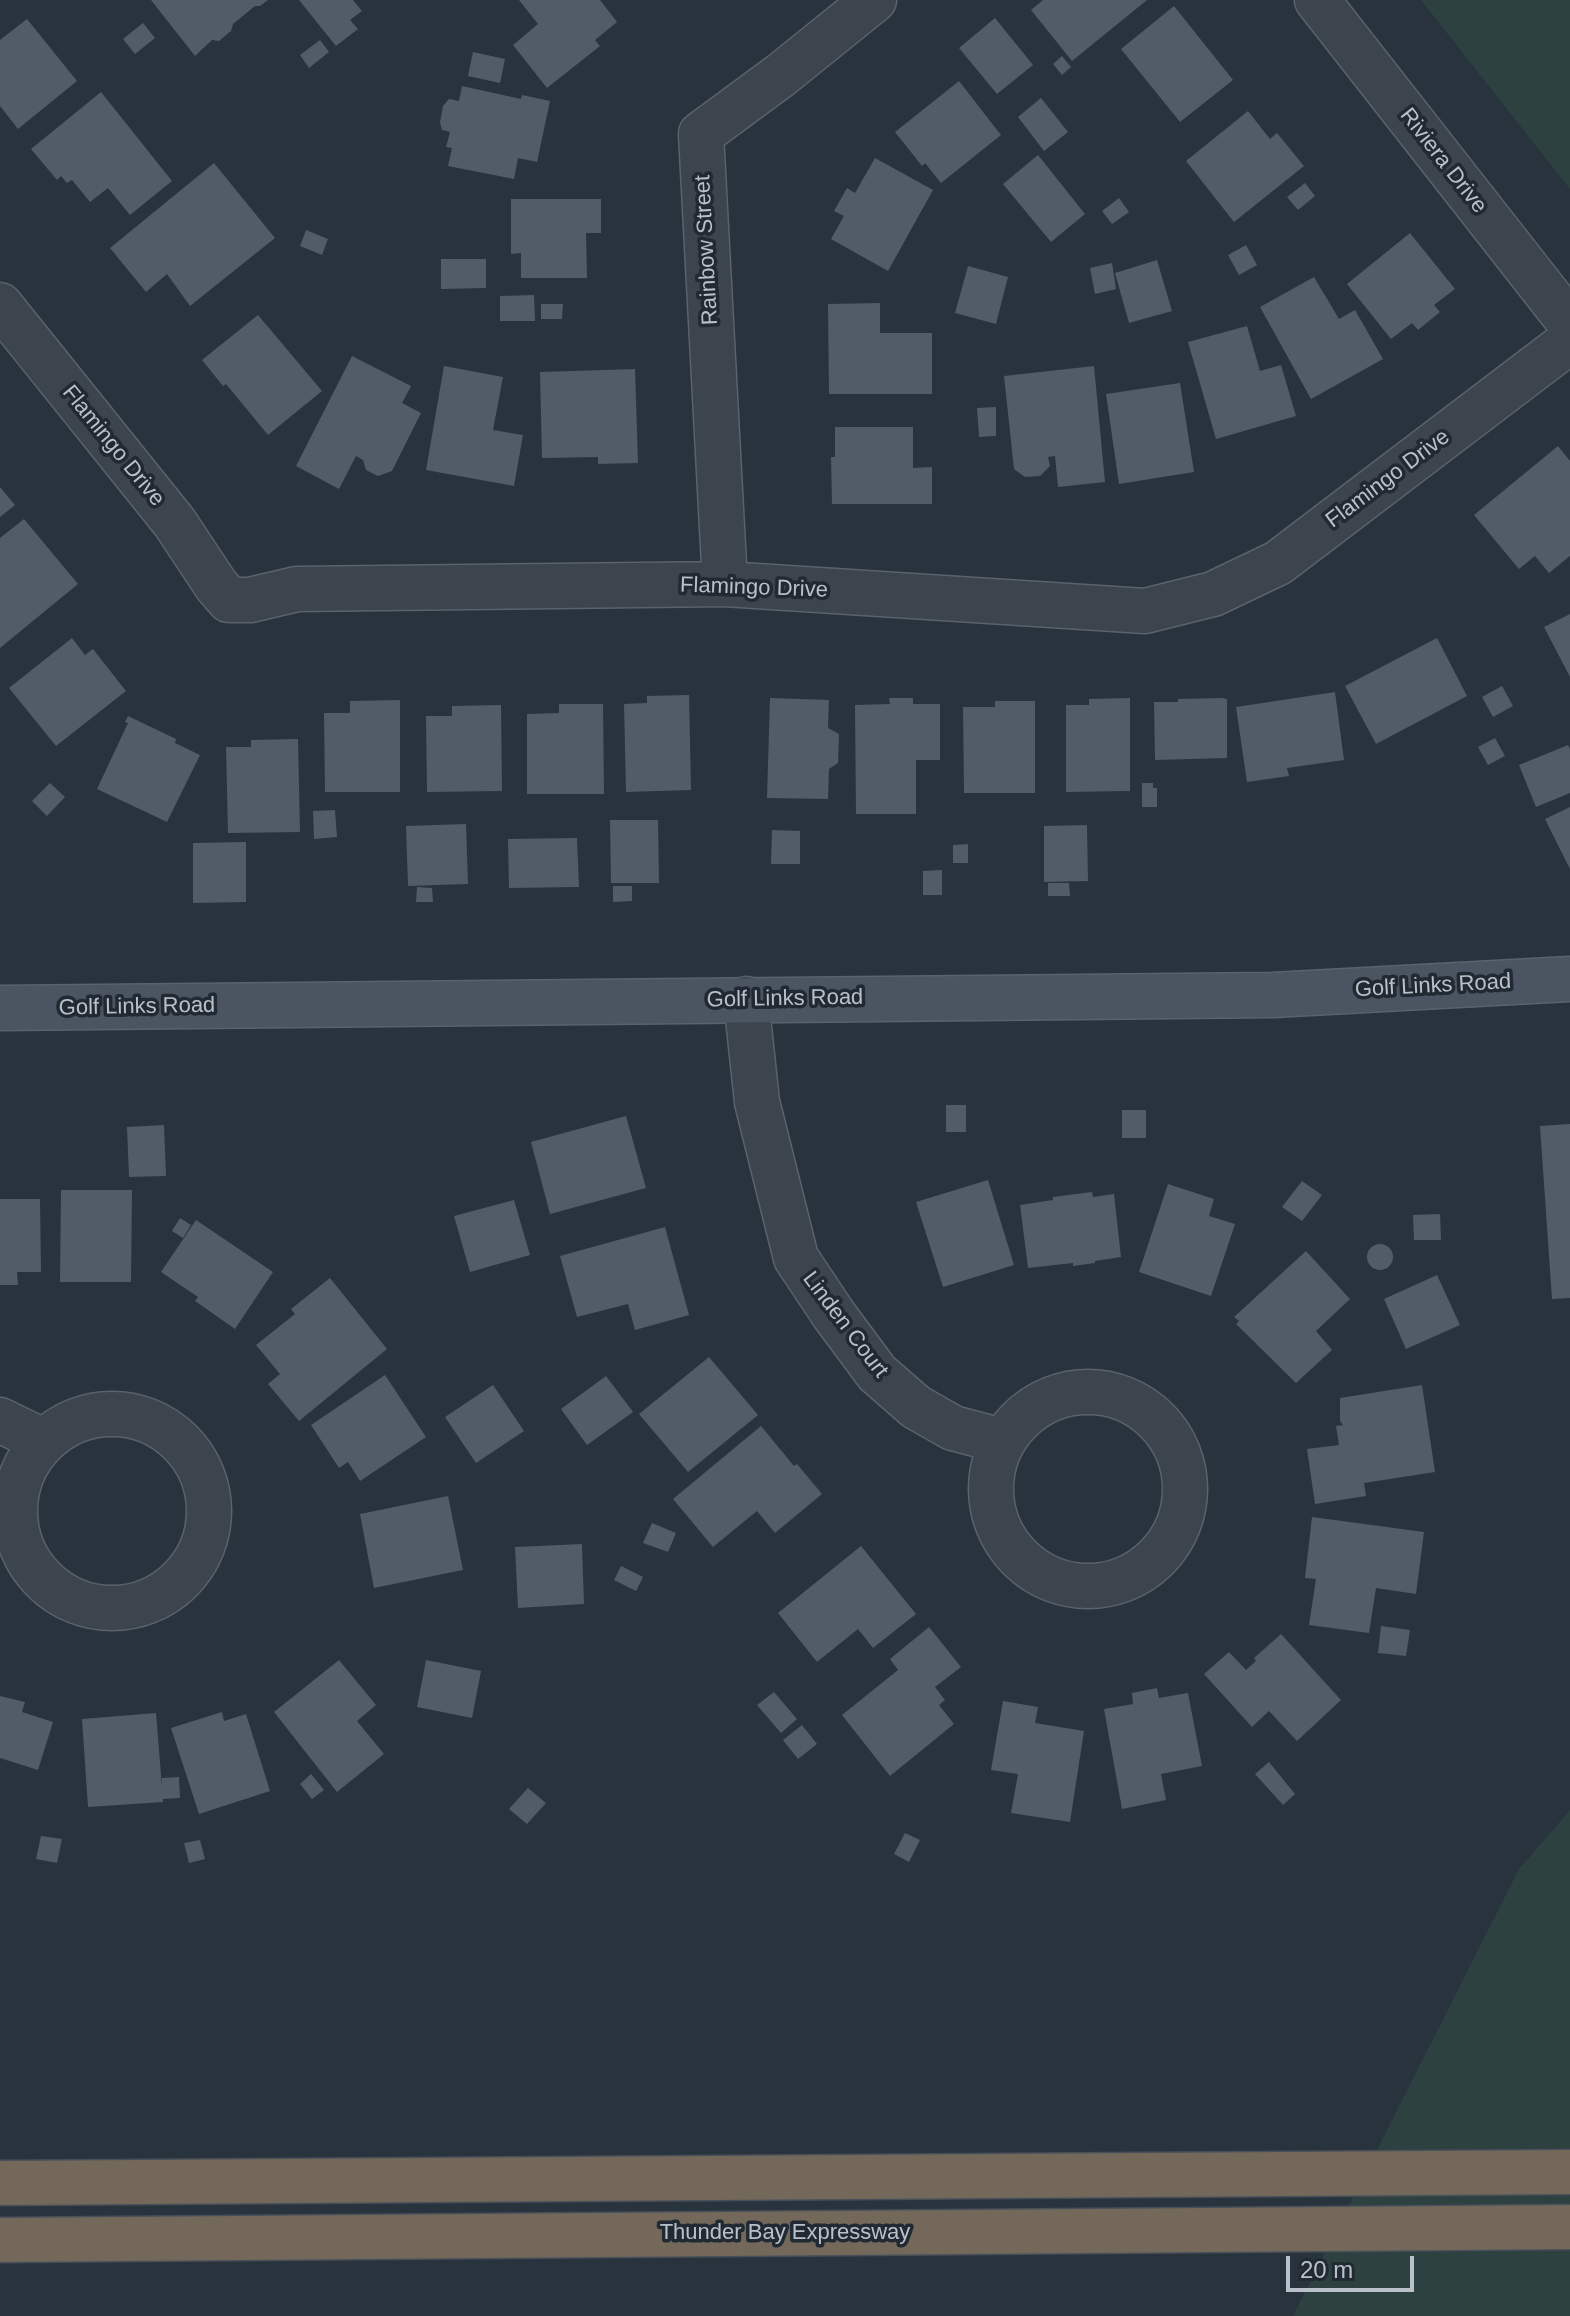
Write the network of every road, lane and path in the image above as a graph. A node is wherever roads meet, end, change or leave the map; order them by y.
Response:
1 (874, 0) edge
2 (1317, 0) edge
3 (0, 305) edge
4 (1570, 323) edge
5 (1570, 341) edge
6 (725, 584) junction
7 (1570, 979) edge
8 (746, 999) junction
9 (0, 1008) edge
10 (0, 1420) edge
11 (43, 1441) junction
12 (1002, 1441) junction
13 (1570, 2172) edge
14 (0, 2183) edge
15 (1570, 2227) edge
16 (0, 2240) edge

1 - 6 street, Rainbow Street
2 - 4 street, Riviera Drive
3 - 6 street, Flamingo Drive
5 - 6 street, Flamingo Drive
7 - 8 main road, Golf Links Road
8 - 9 main road, Golf Links Road
8 - 12 street, Linden Court
10 - 11 street
11 - 11 street
12 - 12 street
13 - 14 highway
15 - 16 highway, Thunder Bay Expressway

